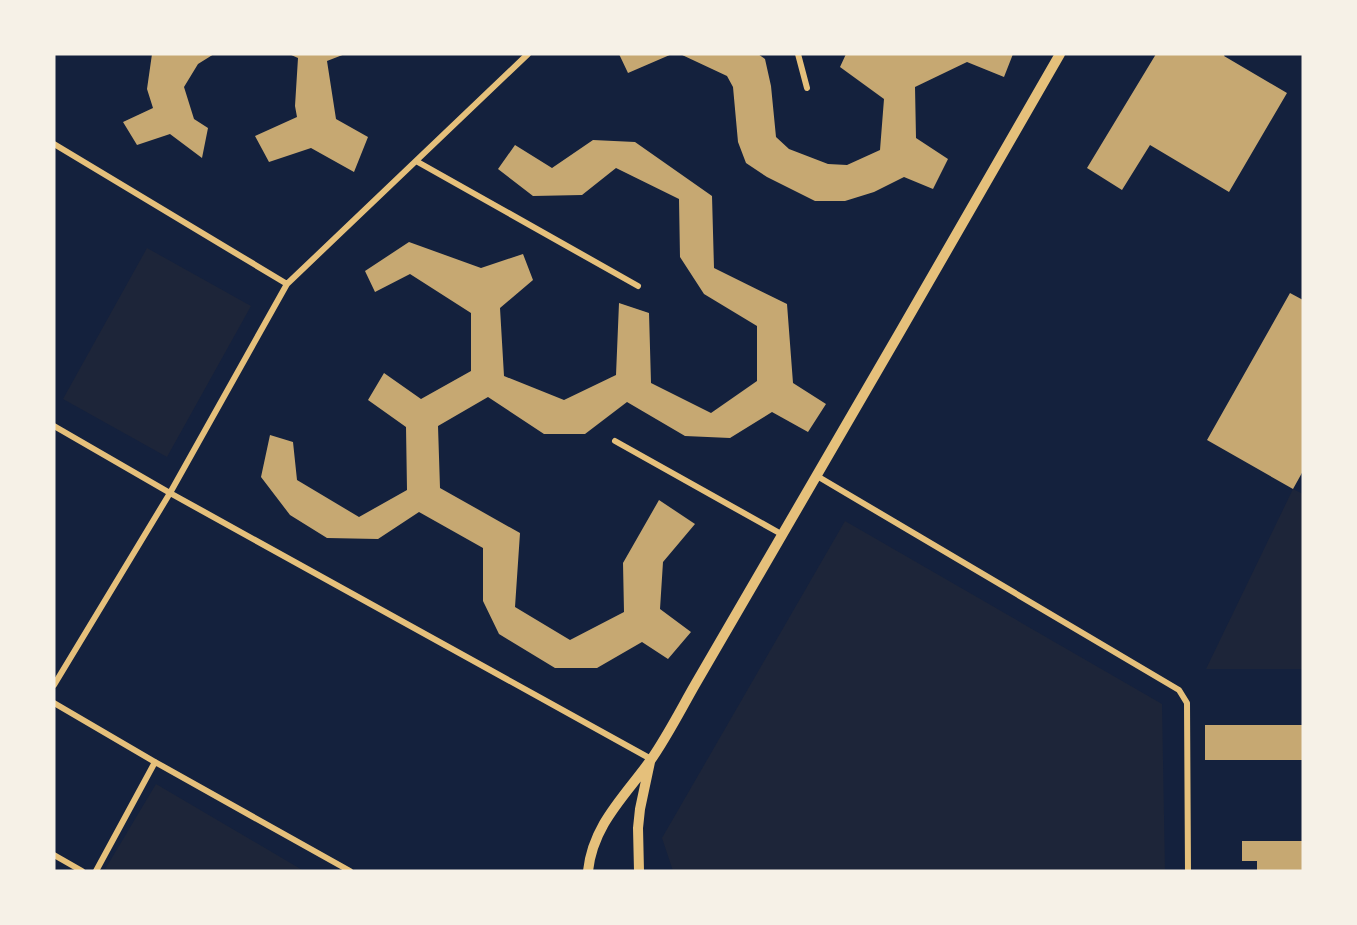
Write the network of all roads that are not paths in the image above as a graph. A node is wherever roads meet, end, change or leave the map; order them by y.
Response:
1 (528, 54) edge
2 (798, 54) edge
3 (1060, 54) edge
4 (807, 88) dead end
5 (54, 144) edge
6 (416, 161) junction
7 (287, 284) junction
8 (638, 286) dead end
9 (54, 426) edge
10 (615, 441) dead end
11 (817, 476) junction
12 (170, 494) junction
13 (783, 535) junction
14 (54, 685) edge
15 (54, 703) edge
16 (651, 759) junction
17 (155, 762) junction
18 (54, 855) edge
19 (82, 871) edge
20 (96, 871) edge
21 (350, 871) edge
22 (588, 871) edge
23 (639, 871) edge
24 (1188, 871) edge

1 - 6 street
2 - 4 street
3 - 11 street
5 - 7 street
6 - 7 street
6 - 8 street
7 - 12 street
9 - 12 street
10 - 13 street
11 - 13 street
11 - 24 street
12 - 14 street
12 - 16 street
13 - 16 street
15 - 17 street
16 - 22 street
16 - 23 street
17 - 20 street
17 - 21 street
18 - 19 street

